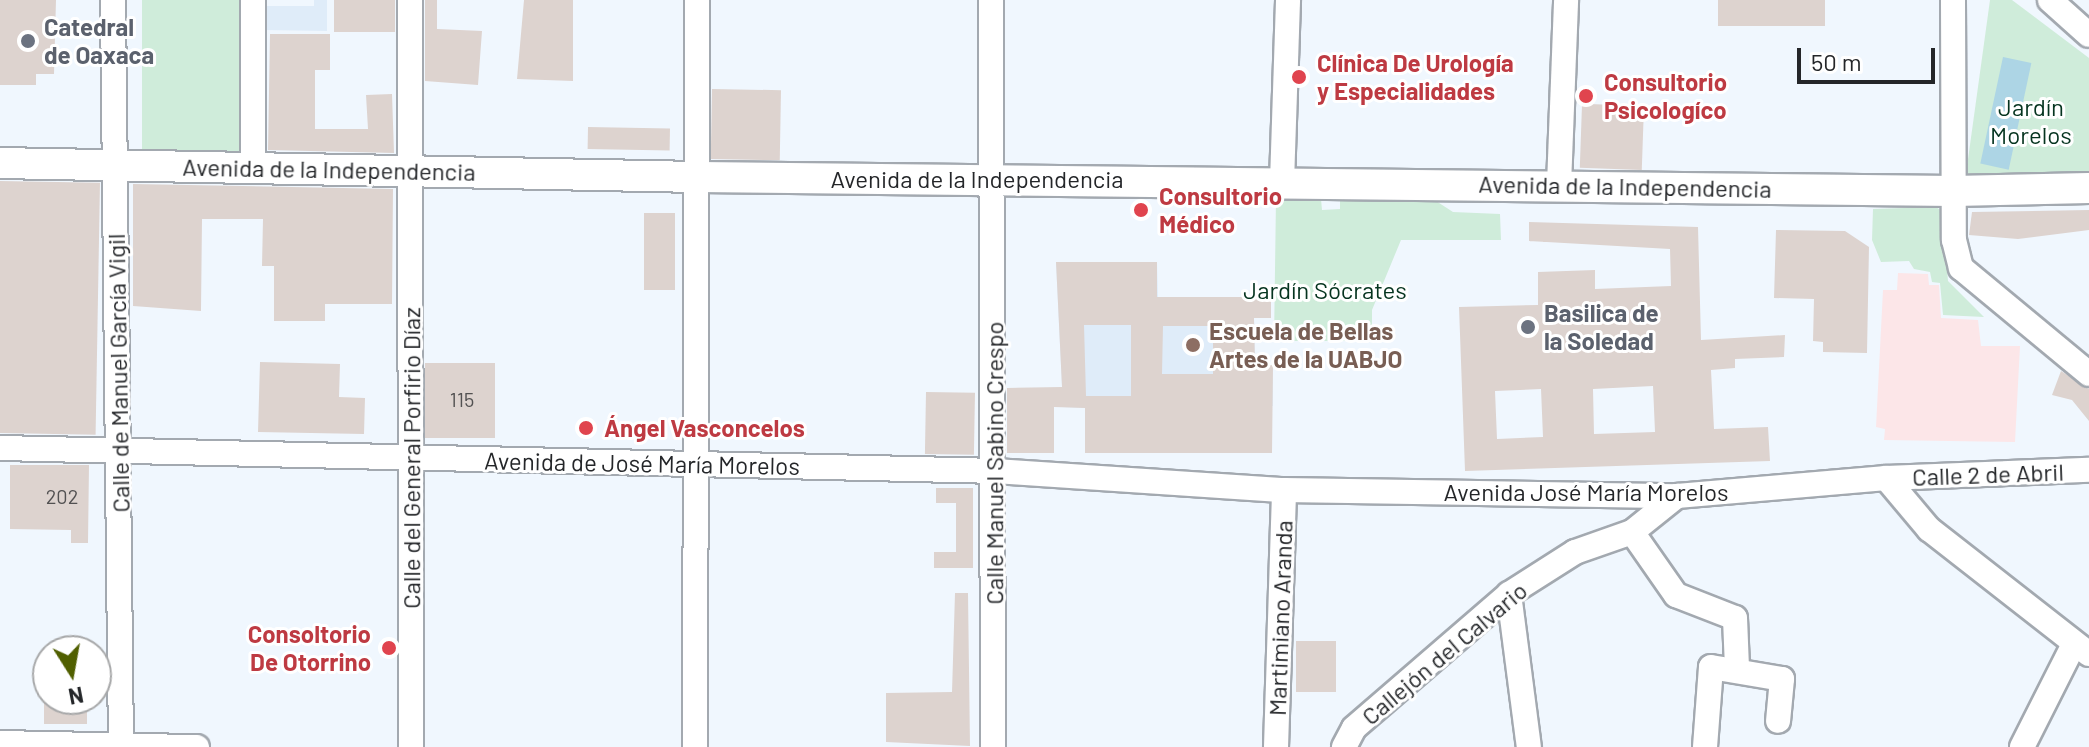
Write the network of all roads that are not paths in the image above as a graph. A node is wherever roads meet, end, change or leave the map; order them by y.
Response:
1 (113, 0) edge
2 (253, 0) edge
3 (410, 0) edge
4 (697, 0) edge
5 (991, 0) edge
6 (1288, 0) edge
7 (1566, 0) edge
8 (1953, 0) edge
9 (2050, 0) edge
10 (2070, 9) edge
11 (2089, 35) edge
12 (0, 163) edge
13 (114, 165) junction
14 (253, 167) junction
15 (412, 169) junction
16 (699, 177) junction
17 (992, 179) junction
18 (1282, 182) junction
19 (1559, 185) junction
20 (2089, 188) edge
21 (1954, 191) junction
22 (2089, 374) edge
23 (0, 448) edge
24 (120, 449) junction
25 (410, 458) junction
26 (694, 464) junction
27 (2089, 470) edge
28 (995, 471) junction
29 (1886, 478) junction
30 (1284, 490) junction
31 (1677, 496) junction
32 (1632, 532) junction
33 (1509, 594) junction
34 (2081, 649) edge
35 (1737, 668) junction
36 (1778, 721) dead end
37 (0, 743) edge
38 (121, 746) edge
39 (197, 747) edge
40 (411, 747) edge
41 (695, 747) edge
42 (993, 747) edge
43 (1276, 747) edge
44 (1344, 747) edge
45 (1529, 747) edge
46 (1705, 747) edge
47 (2022, 747) edge

1 - 13 street, Calle de Manuel García Vigil
2 - 14 street
3 - 15 street, Calle del General Porfirio Díaz
4 - 16 street
5 - 17 street, Calle Manuel Sabino Crespo
6 - 18 street
7 - 19 street
8 - 21 street
9 - 10 street
10 - 11 street
12 - 13 main road, Avenida de la Independencia
13 - 14 main road, Avenida de la Independencia
13 - 24 street, Calle de Manuel García Vigil
14 - 15 main road, Avenida de la Independencia
15 - 16 main road, Avenida de la Independencia
15 - 25 street, Calle del General Porfirio Díaz
16 - 17 main road, Avenida de la Independencia
16 - 26 street
17 - 18 main road, Avenida de la Independencia
17 - 28 street, Calle Manuel Sabino Crespo
18 - 19 main road, Avenida de la Independencia
19 - 21 main road, Avenida de la Independencia
20 - 21 main road, Avenida de la Independencia
21 - 22 street
23 - 24 street, Avenida de José María Morelos
24 - 25 street, Avenida de José María Morelos
24 - 38 street, Calle de Manuel García Vigil
25 - 26 street, Avenida de José María Morelos
25 - 40 street, Calle del General Porfirio Díaz
26 - 28 street, Avenida de José María Morelos
26 - 41 street
27 - 29 street, Calle 2 de Abril
28 - 30 street, Avenida de José María Morelos
28 - 42 street, Calle Manuel Sabino Crespo
29 - 31 street, Avenida José María Morelos
29 - 34 street
30 - 31 street, Avenida José María Morelos
30 - 43 street, Martimiano Aranda
31 - 32 street, Callejón del Calvario
32 - 33 street, Callejón del Calvario
32 - 35 street
33 - 44 street, Callejón del Calvario
33 - 45 street
34 - 47 street
35 - 36 street
35 - 46 street
37 - 38 street
38 - 39 street

